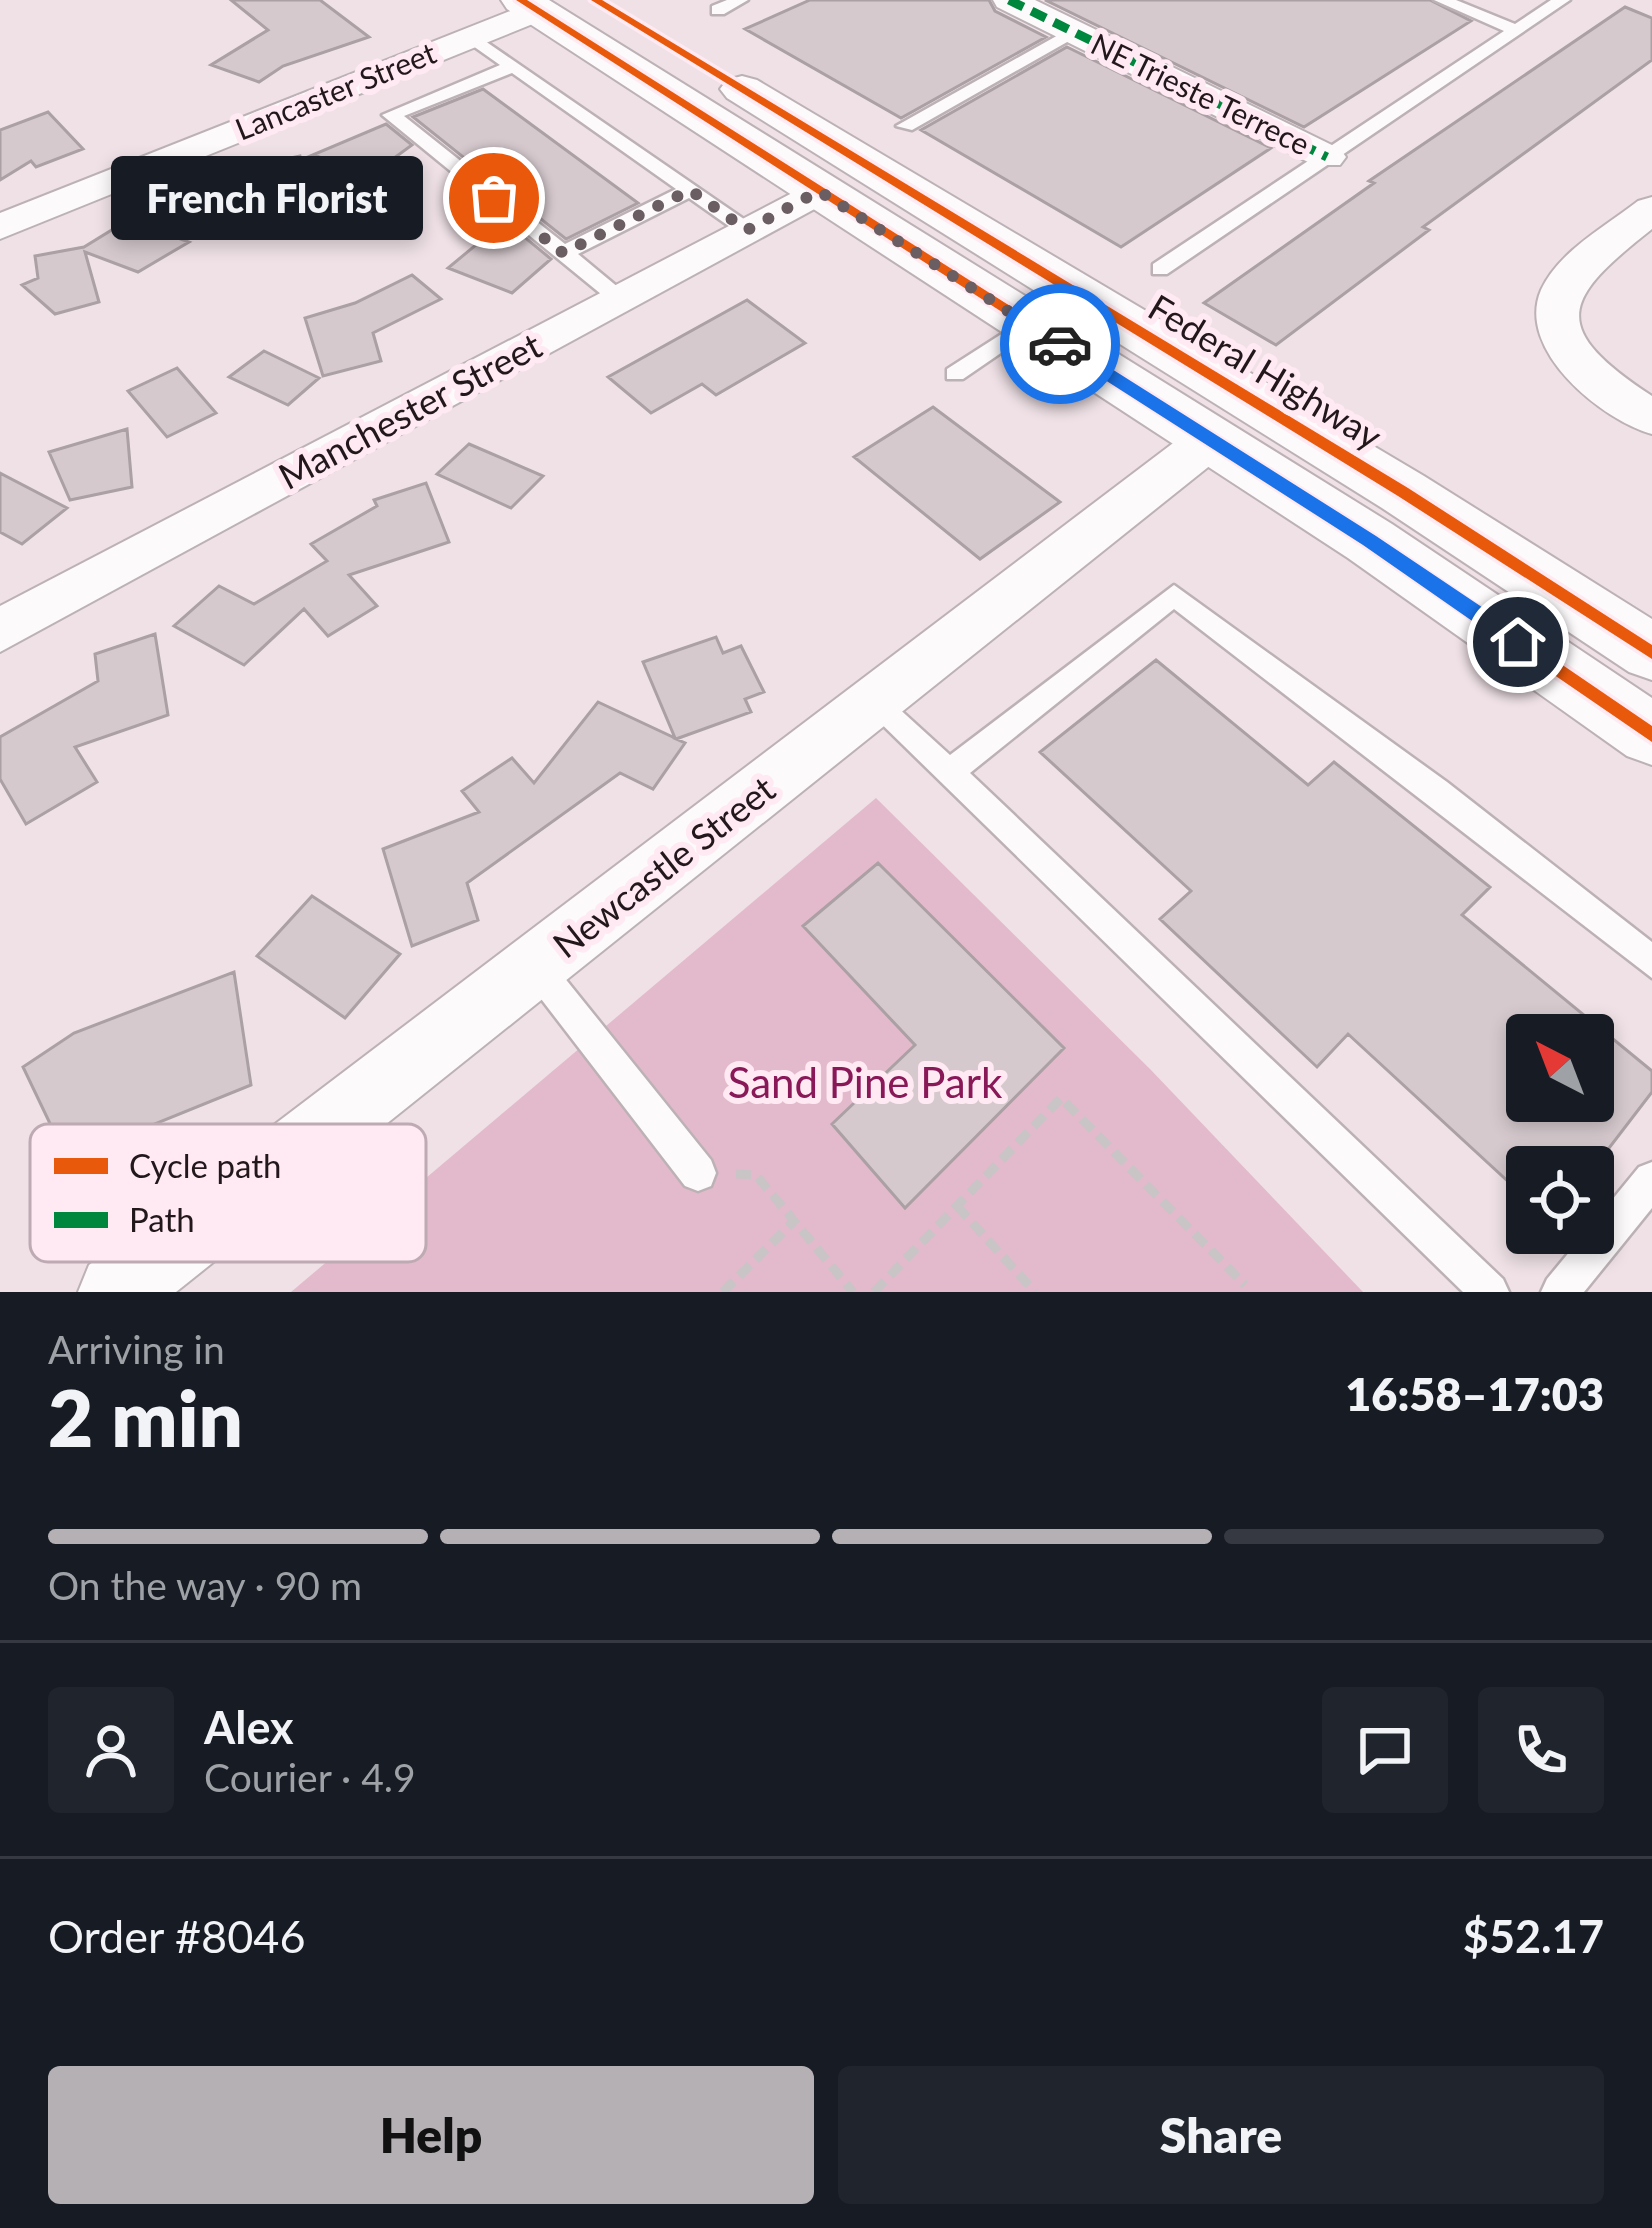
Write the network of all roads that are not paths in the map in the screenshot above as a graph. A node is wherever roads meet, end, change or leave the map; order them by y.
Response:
1 (596, 0) edge
2 (740, 0) edge
3 (1009, 0) edge
4 (1442, 0) edge
5 (1562, 0) edge
6 (529, 5) edge
7 (718, 10) dead end
8 (646, 30) junction
9 (1516, 30) junction
10 (1075, 33) junction
11 (472, 37) junction
12 (513, 66) junction
13 (905, 126) dead end
14 (1327, 157) junction
15 (690, 190) junction
16 (819, 191) junction
17 (1652, 209) edge
18 (0, 227) edge
19 (747, 230) junction
20 (563, 253) junction
21 (1160, 269) dead end
22 (620, 298) junction
23 (1028, 324) junction
24 (1084, 359) junction
25 (955, 374) dead end
26 (1263, 406) junction
27 (1652, 418) edge
28 (1210, 440) junction
29 (1403, 492) junction
30 (0, 631) edge
31 (1652, 653) edge
32 (874, 703) junction
33 (1652, 735) edge
34 (949, 773) junction
35 (1652, 962) edge
36 (536, 967) junction
37 (333, 1124) edge
38 (698, 1173) road end
39 (1652, 1180) edge
40 (155, 1262) edge
41 (116, 1292) edge
42 (1490, 1292) edge
43 (1560, 1292) edge

1 - 8 main road, Federal Highway
2 - 7 lane
3 - 10 street, NE Trieste Terrece
4 - 9 lane
5 - 9 lane
6 - 8 main road
6 - 11 street, Lancaster Street
6 - 16 main road
8 - 26 main road, Federal Highway
9 - 14 lane
10 - 13 lane
10 - 14 street, NE Trieste Terrece
11 - 12 lane
11 - 18 street, Lancaster Street
12 - 15 lane
12 - 20 lane
14 - 21 lane
15 - 19 lane
15 - 20 lane
16 - 19 street, Manchester Street
16 - 23 main road
17 - 27 street
19 - 22 street, Manchester Street
20 - 22 lane
22 - 30 street, Manchester Street
23 - 24 main road
23 - 25 lane
24 - 26 main road
24 - 28 main road
26 - 29 main road, Federal Highway
28 - 29 main road
28 - 32 street, Newcastle Street
28 - 33 main road
29 - 31 main road, Federal Highway
32 - 34 lane
32 - 36 street, Newcastle Street
34 - 35 lane
34 - 42 lane
36 - 37 street, Newcastle Street
36 - 38 lane
39 - 43 lane
40 - 41 street, Newcastle Street

